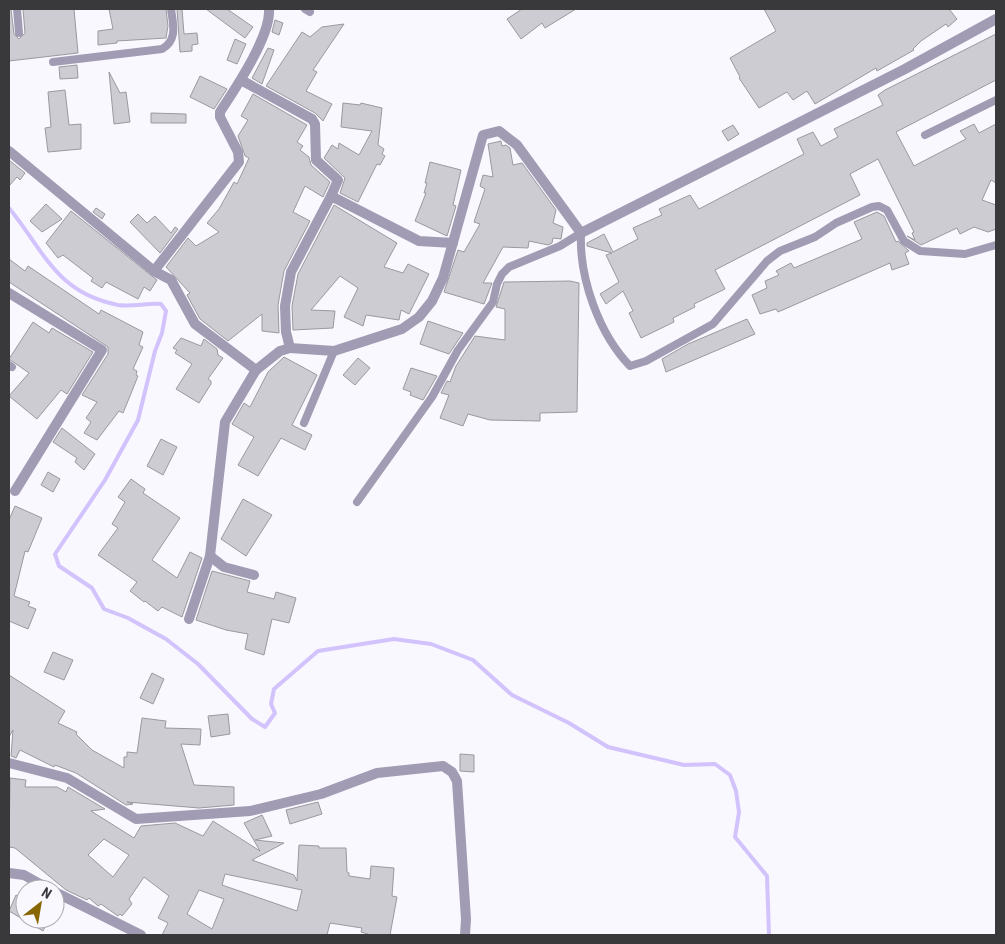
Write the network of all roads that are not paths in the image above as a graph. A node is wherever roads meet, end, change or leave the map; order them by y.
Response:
1 (17, 9) edge
2 (171, 9) edge
3 (269, 9) edge
4 (996, 19) edge
5 (20, 33) dead end
6 (53, 62) dead end
7 (241, 80) junction
8 (996, 100) edge
9 (925, 135) dead end
10 (9, 151) edge
11 (331, 196) junction
12 (581, 233) junction
13 (453, 243) junction
14 (996, 245) edge
15 (154, 271) junction
16 (9, 293) edge
17 (290, 348) junction
18 (334, 351) junction
19 (256, 370) junction
20 (304, 423) dead end
21 (15, 491) dead end
22 (357, 502) dead end
23 (210, 556) junction
24 (254, 575) dead end
25 (189, 619) dead end
26 (9, 763) edge
27 (9, 873) edge
28 (31, 879) edge
29 (65, 897) edge
30 (141, 935) edge
31 (465, 935) edge

1 - 5 lane
2 - 6 lane
3 - 7 street
4 - 12 street
7 - 11 street
7 - 15 street
8 - 9 lane
10 - 15 street
11 - 13 street
11 - 17 street
12 - 13 street
12 - 14 lane
12 - 22 lane
13 - 18 street
15 - 19 street
16 - 21 street
17 - 18 street
17 - 19 street
18 - 20 lane
19 - 23 street
23 - 24 street
23 - 25 street
26 - 31 street
27 - 28 street
29 - 30 street

